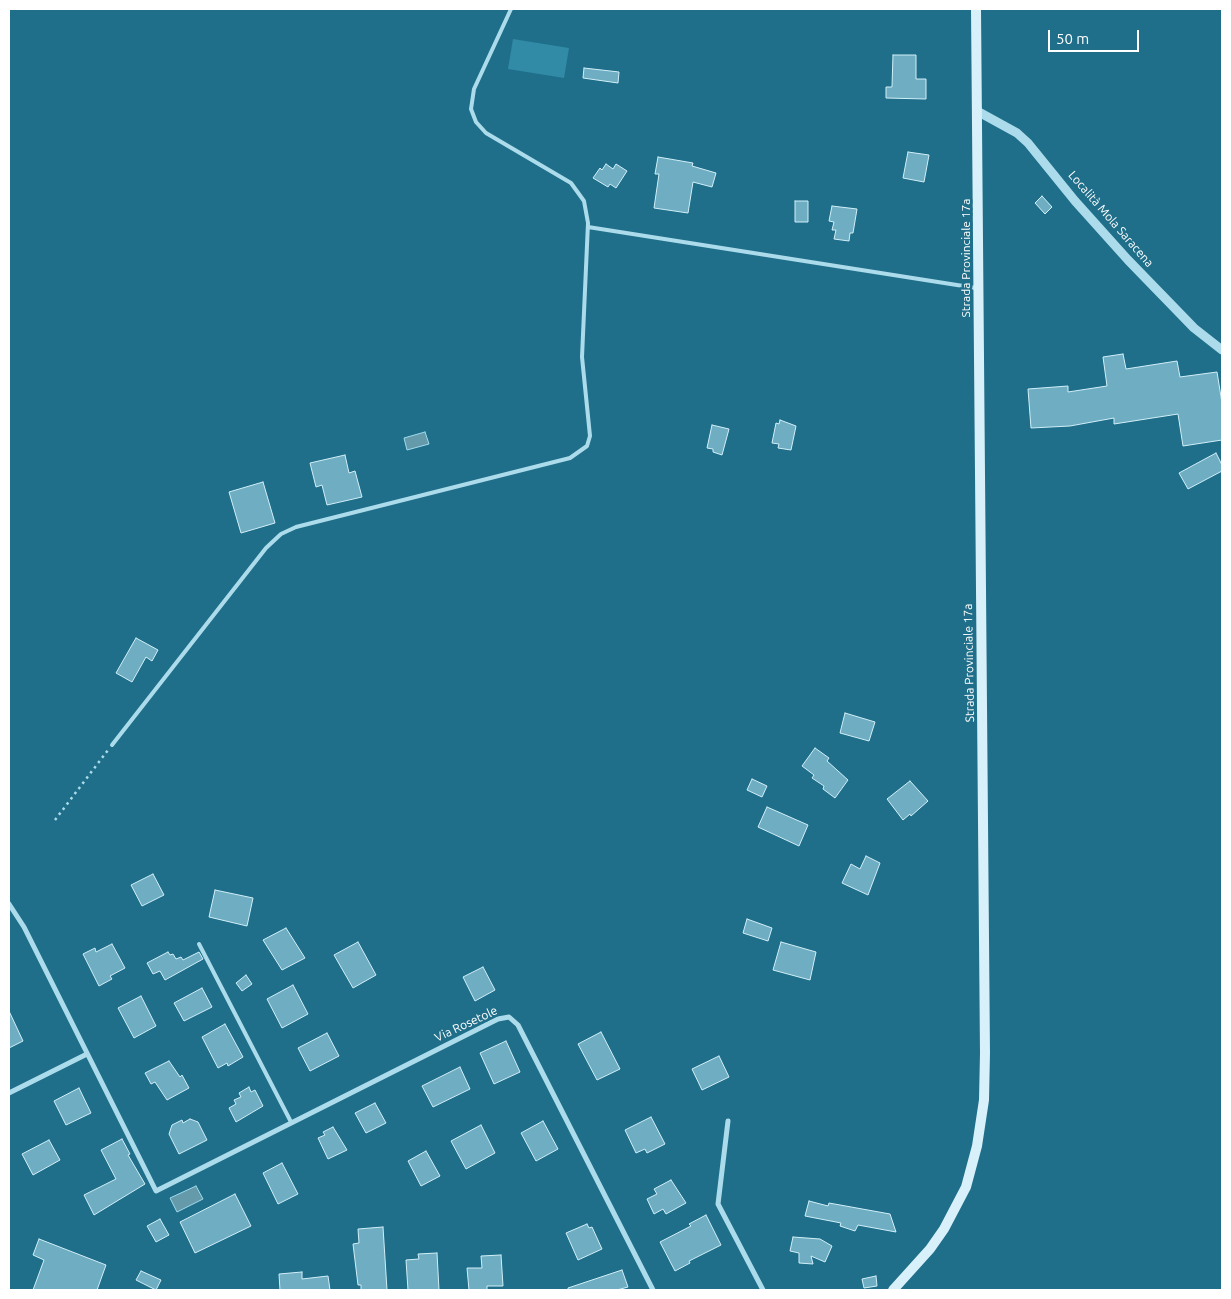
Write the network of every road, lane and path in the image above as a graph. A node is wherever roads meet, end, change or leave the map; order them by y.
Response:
1 (512, 9) edge
2 (976, 9) edge
3 (977, 110) junction
4 (588, 227) junction
5 (979, 288) junction
6 (1222, 350) edge
7 (112, 745) joint
8 (55, 820) dead end
9 (9, 904) edge
10 (199, 944) dead end
11 (87, 1054) junction
12 (9, 1093) edge
13 (728, 1121) dead end
14 (291, 1122) junction
15 (653, 1290) edge
16 (763, 1290) edge
17 (893, 1290) edge

1 - 4 lane
2 - 3 main road, Strada Provinciale 17a
3 - 5 main road, Strada Provinciale 17a
3 - 6 street, Località Mola Saracena
4 - 5 lane
4 - 7 lane
5 - 17 main road, Strada Provinciale 17a
7 - 8 path
9 - 11 street
10 - 14 lane
11 - 12 street
11 - 14 street, Via Rosetole
13 - 16 street
14 - 15 street, Via Rosetole

